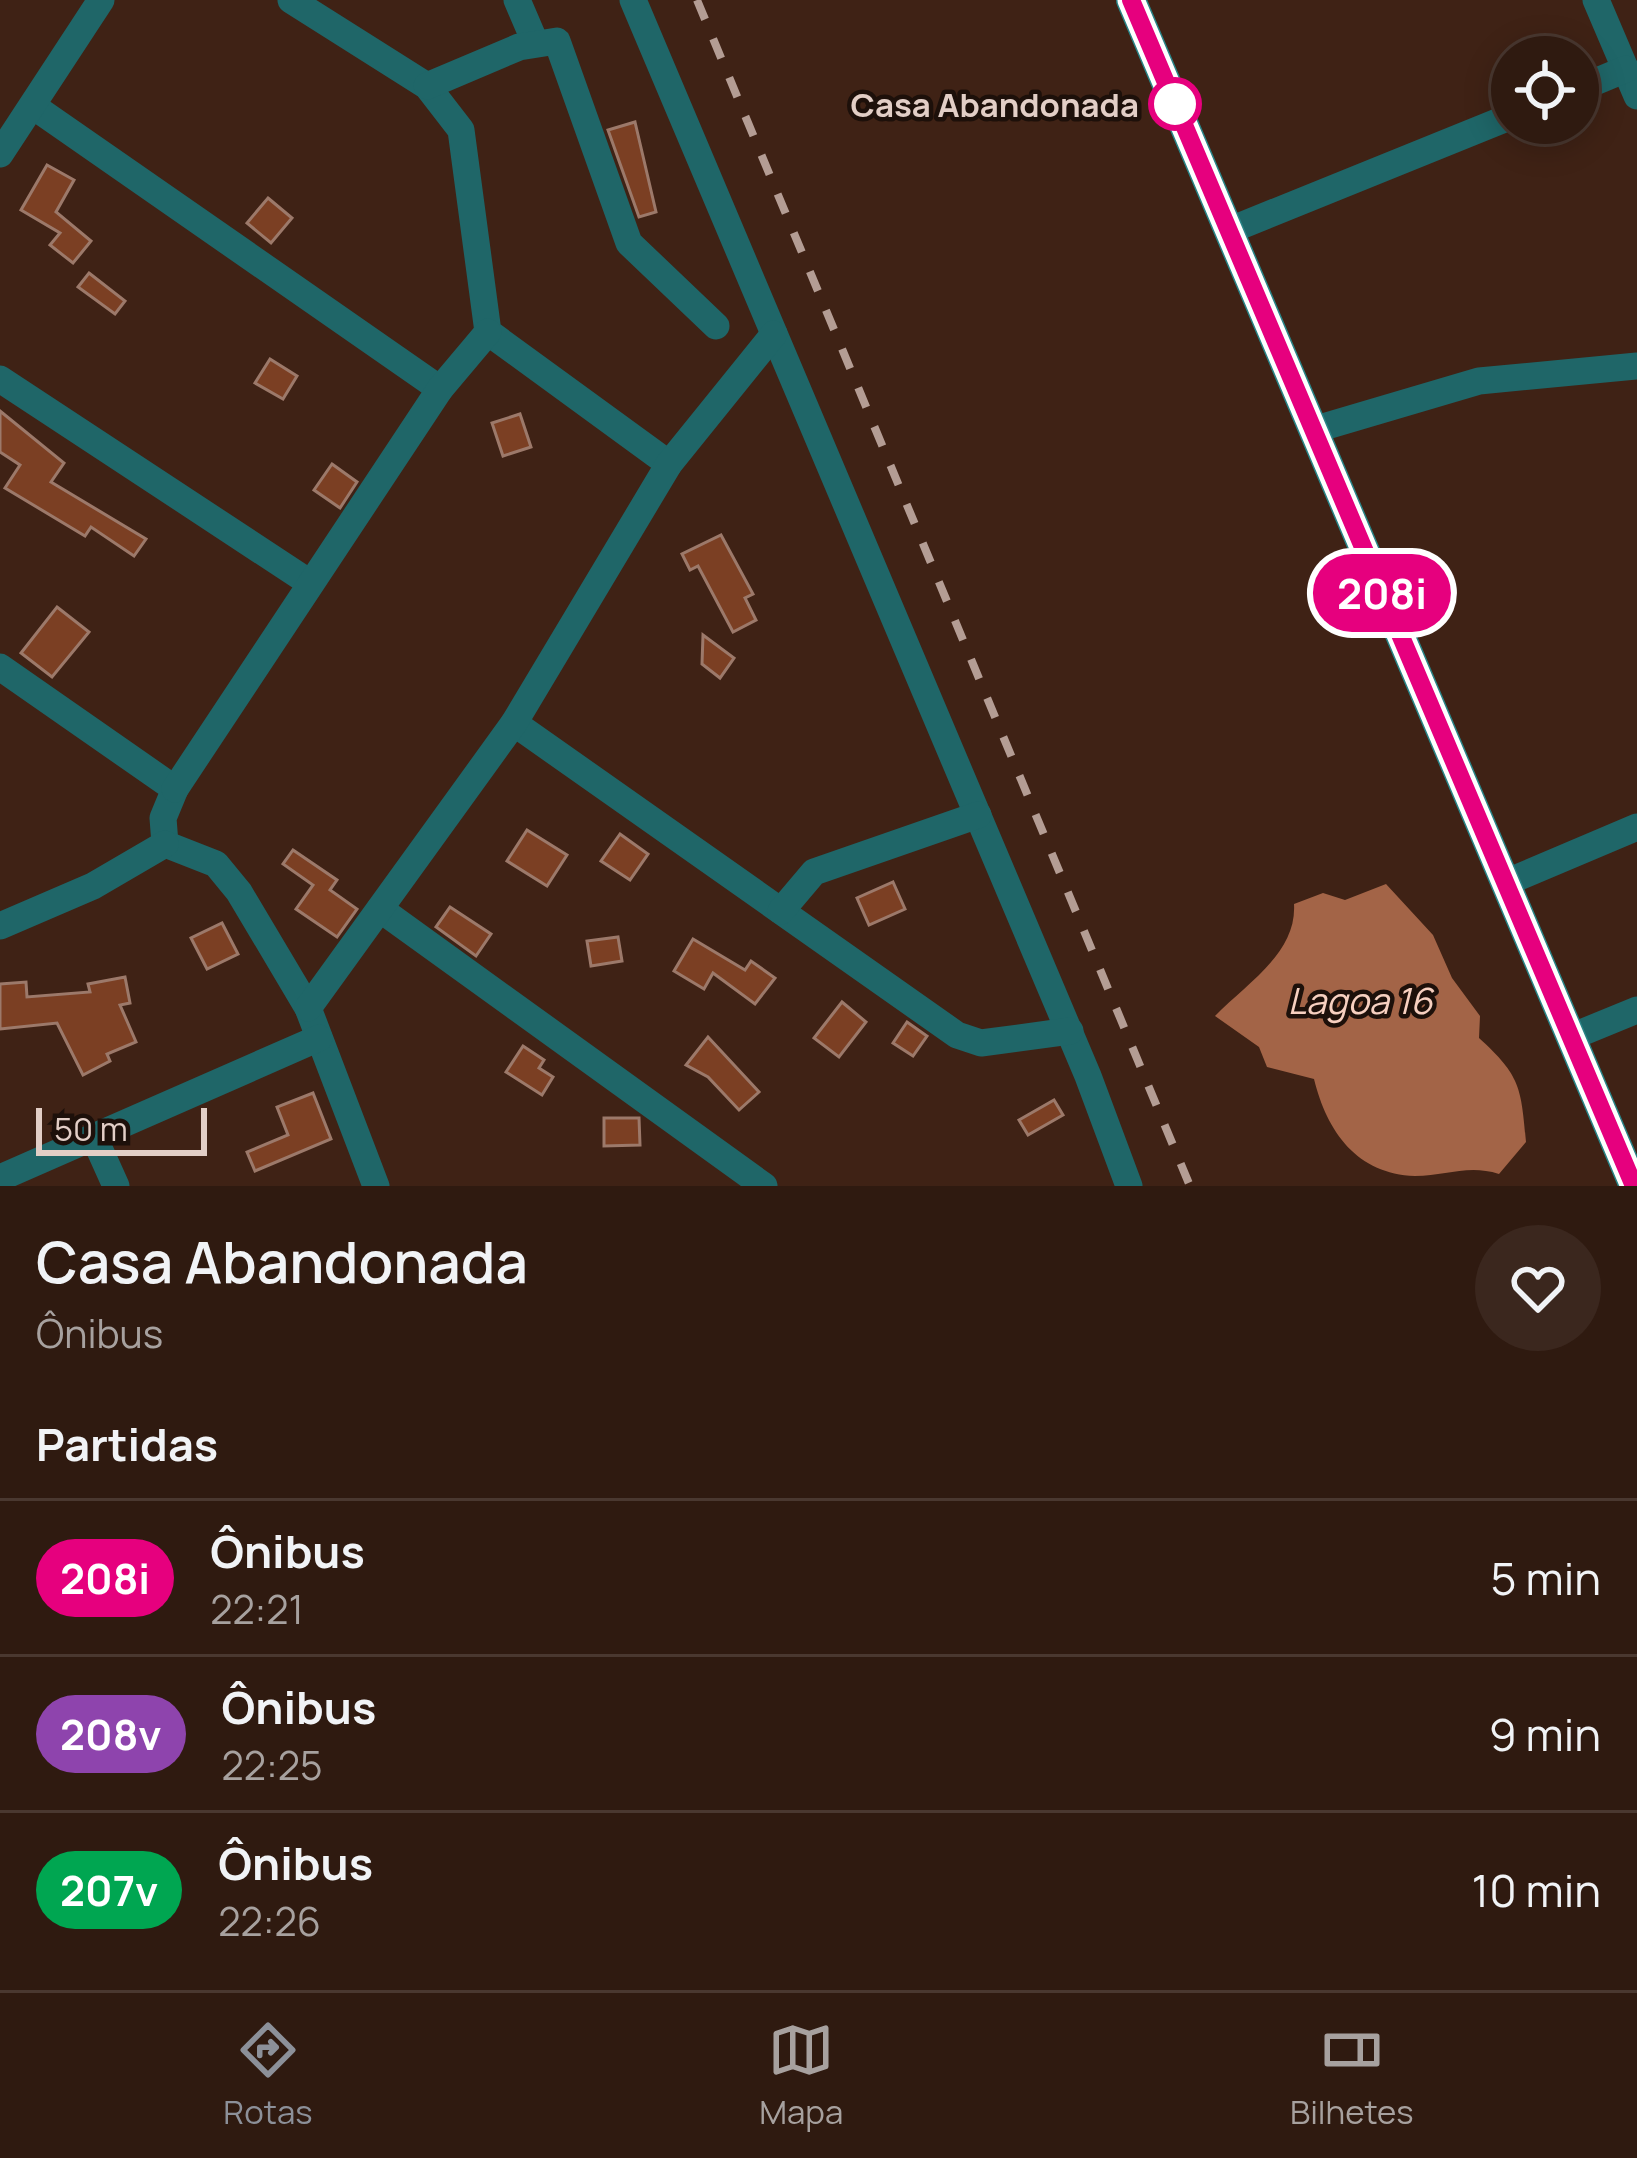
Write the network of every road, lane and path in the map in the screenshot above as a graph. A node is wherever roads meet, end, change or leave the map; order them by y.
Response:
1 (101, 0) edge
2 (290, 0) edge
3 (518, 0) edge
4 (633, 0) edge
5 (1131, 0) edge
6 (1596, 0) edge
7 (535, 42) junction
8 (1631, 83) edge
9 (427, 86) junction
10 (1599, 87) edge
11 (33, 106) junction
12 (1491, 125) edge
13 (0, 154) edge
14 (1228, 231) junction
15 (716, 326) dead end
16 (488, 332) junction
17 (773, 334) junction
18 (1637, 366) edge
19 (0, 379) edge
20 (440, 389) junction
21 (1313, 430) junction
22 (669, 464) junction
23 (310, 583) junction
24 (0, 667) edge
25 (514, 723) junction
26 (175, 789) junction
27 (978, 815) junction
28 (1637, 827) edge
29 (165, 844) junction
30 (1505, 883) junction
31 (380, 909) junction
32 (781, 911) junction
33 (0, 926) edge
34 (308, 1008) junction
35 (1637, 1010) edge
36 (1070, 1031) junction
37 (1571, 1037) junction
38 (319, 1038) junction
39 (94, 1137) junction
40 (0, 1178) edge
41 (116, 1186) edge
42 (376, 1186) edge
43 (764, 1186) edge
44 (1129, 1186) edge
45 (1634, 1186) edge

1 - 11 street
2 - 9 street
3 - 7 street
4 - 17 street
5 - 14 street
6 - 8 street
7 - 9 street
7 - 15 street
8 - 10 street
9 - 16 street
11 - 13 street
11 - 20 street
12 - 14 street
14 - 21 street
16 - 20 street
16 - 22 street
17 - 22 street
17 - 27 street
18 - 21 street
19 - 23 street
20 - 23 street
21 - 30 street
22 - 25 street
23 - 26 street
24 - 26 street
25 - 31 street
25 - 32 street
26 - 29 street
27 - 32 street
27 - 36 street
28 - 30 street
29 - 33 street
29 - 34 street
30 - 37 street
31 - 34 street
31 - 43 street
32 - 36 street
34 - 38 street
35 - 37 street
36 - 44 street
37 - 45 street
38 - 39 street
38 - 42 street
39 - 40 street
39 - 41 street

